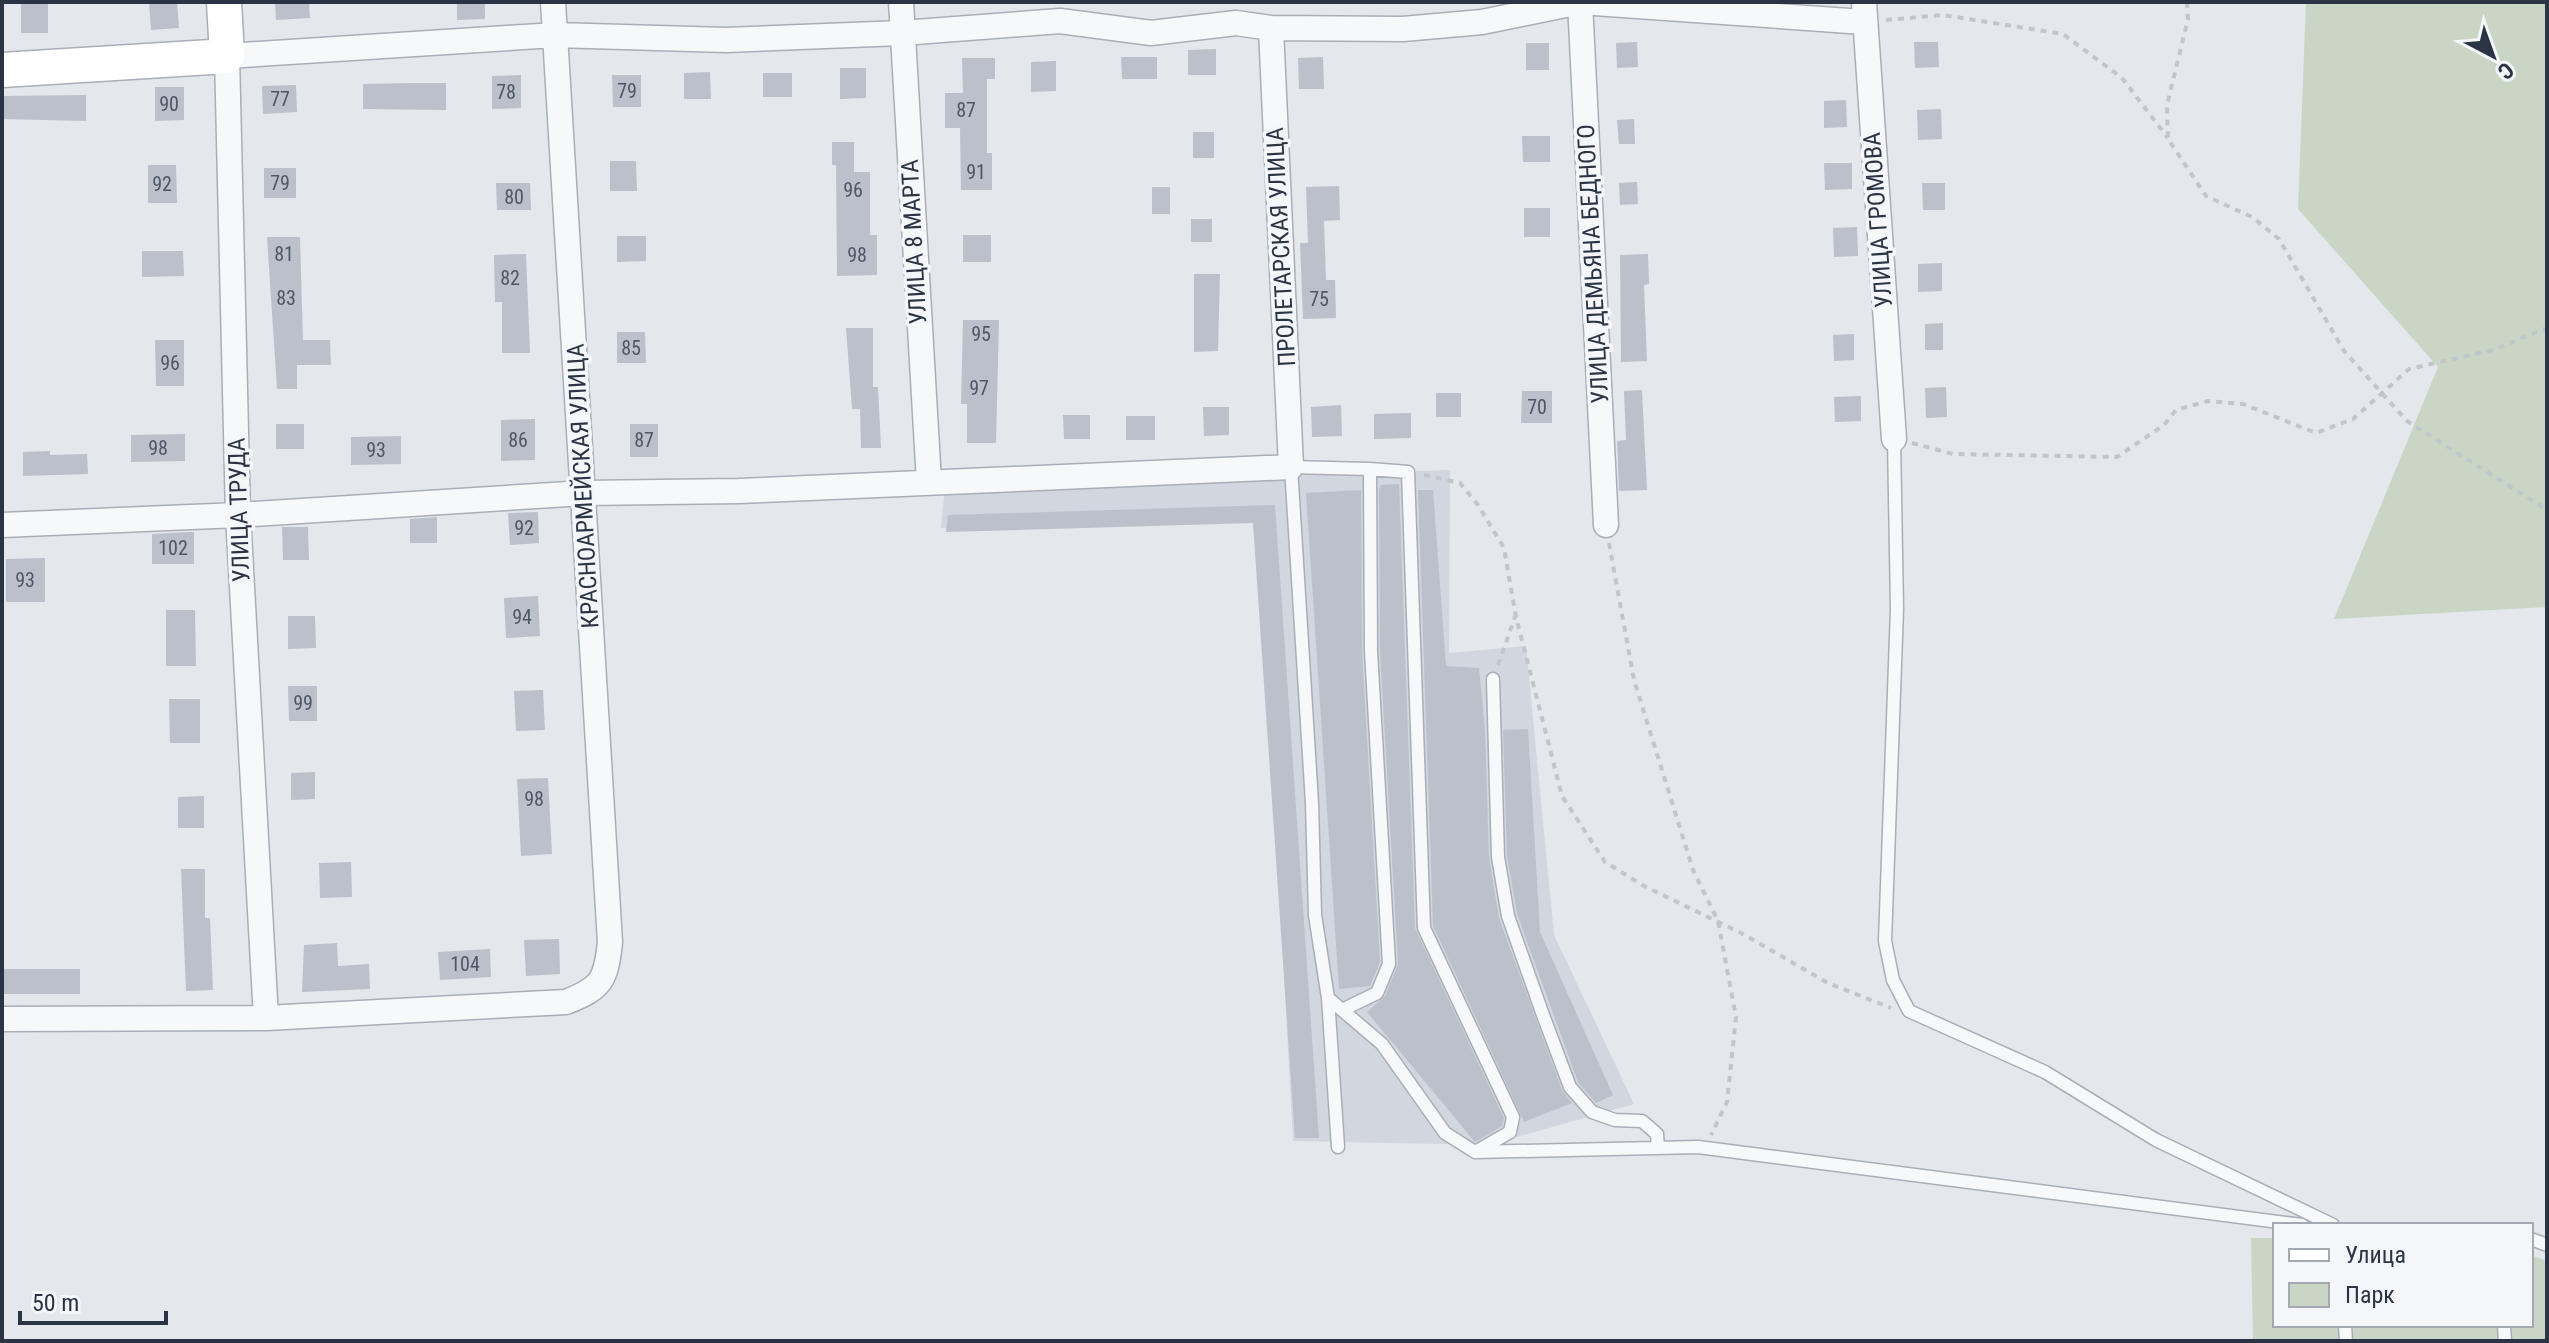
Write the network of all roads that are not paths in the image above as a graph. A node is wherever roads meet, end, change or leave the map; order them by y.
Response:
1 (224, 2) edge
2 (553, 2) edge
3 (901, 2) edge
4 (1580, 2) edge
5 (1864, 12) edge
6 (1240, 13) edge
7 (1271, 28) junction
8 (902, 33) junction
9 (555, 35) junction
10 (227, 56) junction
11 (2, 70) edge
12 (1894, 439) joint
13 (1291, 467) junction
14 (1370, 469) junction
15 (929, 482) junction
16 (584, 493) junction
17 (238, 515) junction
18 (2, 525) edge
19 (1606, 525) road end
20 (1493, 679) road end
21 (1328, 998) junction
22 (1342, 1010) junction
23 (266, 1018) junction
24 (2, 1019) edge
25 (1338, 1147) dead end
26 (1658, 1148) junction
27 (1475, 1152) junction
28 (2286, 1223) edge
29 (2329, 1223) edge

1 - 10 street, УЛИЦА ТРУДА
2 - 9 street, КРАСНОАРМЕЙСКАЯ УЛИЦА
3 - 8 street, УЛИЦА 8 МАРТА
4 - 5 street
4 - 7 street
4 - 19 street, УЛИЦА ДЕМЬЯНА БЕДНОГО
5 - 12 street, УЛИЦА ГРОМОВА
6 - 7 street
6 - 8 street
7 - 13 street, ПРОЛЕТАРСКАЯ УЛИЦА
8 - 9 street
8 - 15 street, УЛИЦА 8 МАРТА
9 - 10 street
9 - 16 street, КРАСНОАРМЕЙСКАЯ УЛИЦА
10 - 11 street
10 - 17 street, УЛИЦА ТРУДА
12 - 29 lane
13 - 14 lane
13 - 15 street
13 - 21 lane
14 - 22 lane
14 - 27 lane
15 - 16 street
16 - 17 street
16 - 23 street, КРАСНОАРМЕЙСКАЯ УЛИЦА
17 - 18 street
17 - 23 street, УЛИЦА ТРУДА
20 - 26 lane
21 - 22 lane
21 - 25 lane
22 - 27 lane
23 - 24 street
26 - 27 lane
26 - 28 lane

